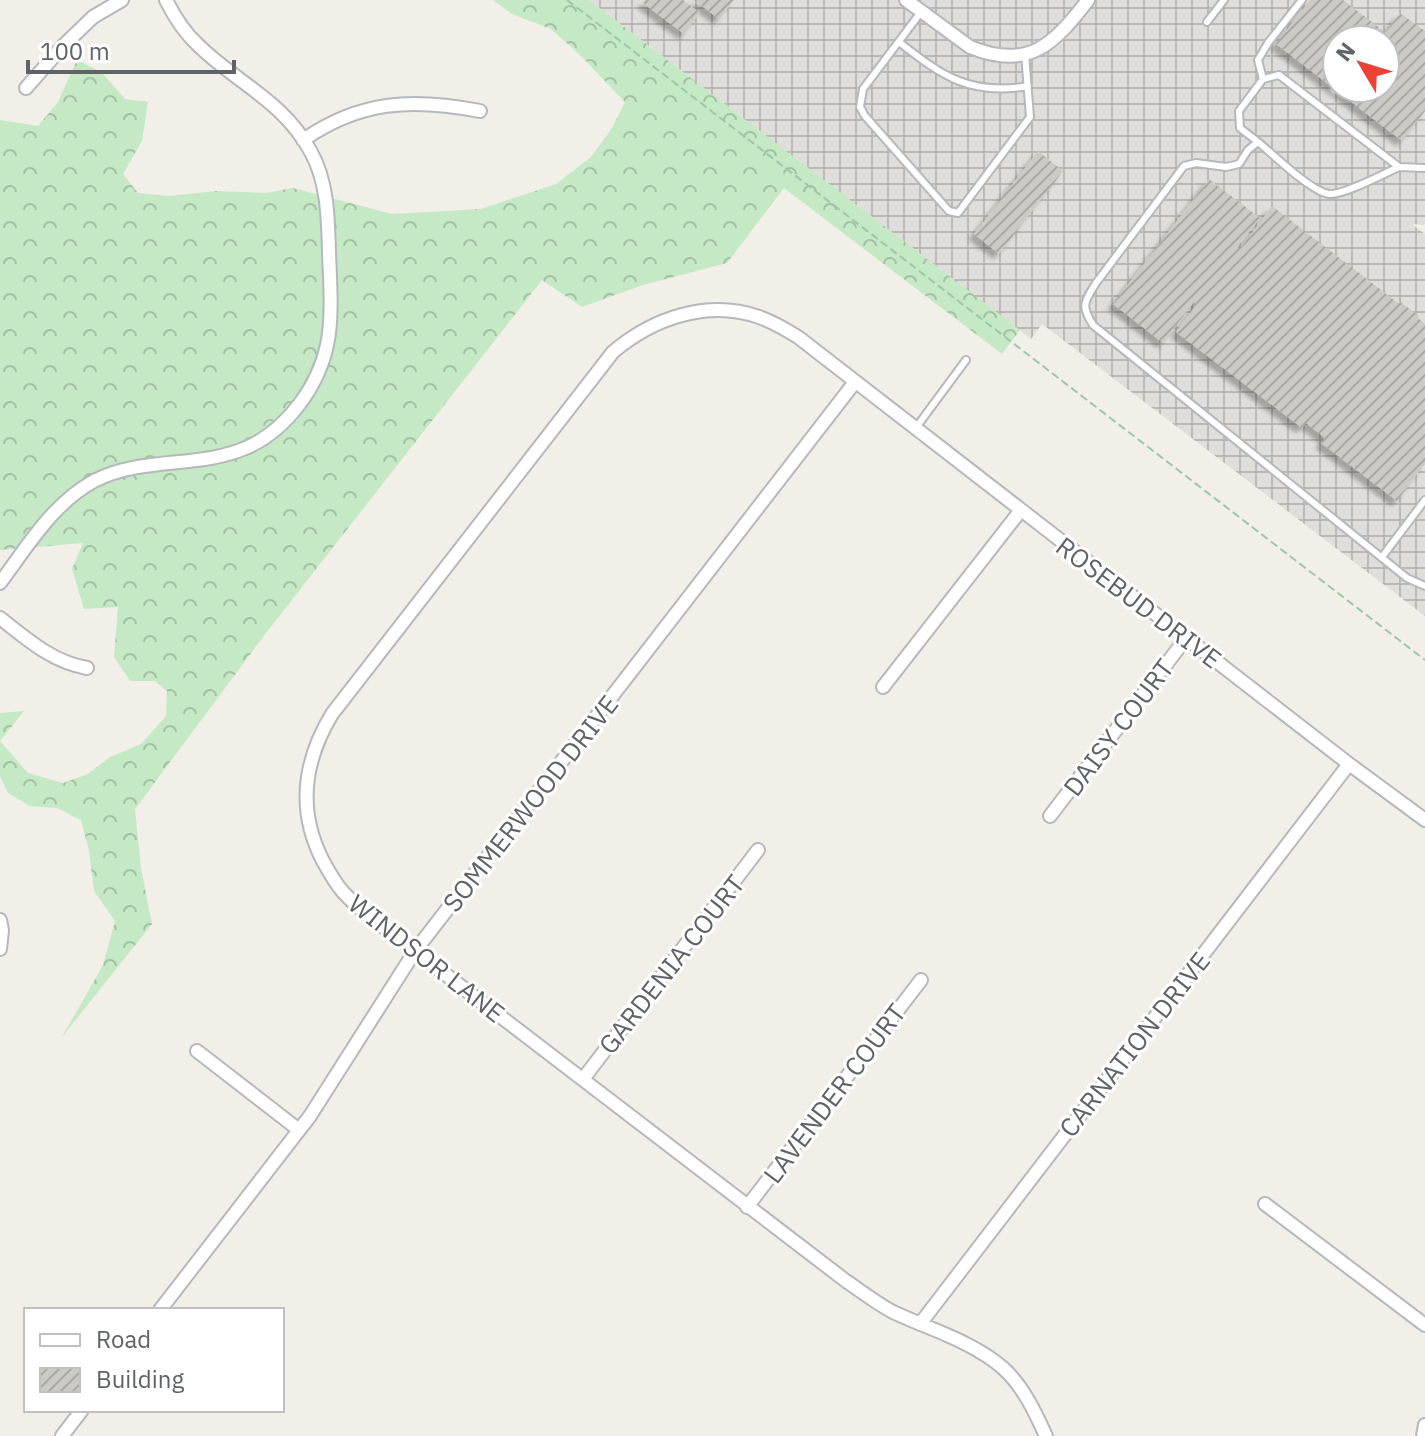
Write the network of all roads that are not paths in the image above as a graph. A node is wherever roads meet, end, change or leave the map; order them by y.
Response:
1 (122, 0) edge
2 (166, 0) edge
3 (906, 0) edge
4 (1088, 0) edge
5 (1224, 0) edge
6 (1302, 0) edge
7 (922, 12) junction
8 (1207, 22) dead end
9 (899, 42) junction
10 (1025, 54) junction
11 (1263, 79) junction
12 (1028, 86) junction
13 (26, 88) dead end
14 (480, 111) dead end
15 (303, 140) junction
16 (1258, 142) junction
17 (1399, 167) junction
18 (1425, 168) edge
19 (966, 360) dead end
20 (855, 382) junction
21 (915, 429) junction
22 (1425, 500) edge
23 (1021, 510) junction
24 (1382, 557) junction
25 (0, 583) edge
26 (1425, 586) edge
27 (0, 618) edge
28 (1187, 637) junction
29 (87, 668) dead end
30 (883, 687) dead end
31 (1349, 764) junction
32 (1050, 816) dead end
33 (1425, 820) edge
34 (758, 850) dead end
35 (0, 920) edge
36 (0, 949) edge
37 (415, 951) junction
38 (921, 980) dead end
39 (197, 1051) dead end
40 (583, 1079) junction
41 (299, 1130) junction
42 (1265, 1204) dead end
43 (747, 1207) junction
44 (162, 1308) edge
45 (920, 1324) junction
46 (1425, 1325) edge
47 (80, 1412) edge
48 (1425, 1425) edge
49 (62, 1436) edge
50 (1046, 1436) edge
51 (1423, 1436) edge

1 - 13 street
2 - 15 street
3 - 7 street
4 - 10 street
5 - 8 lane
6 - 11 lane
7 - 9 lane
7 - 10 street
9 - 12 lane
9 - 12 lane
10 - 12 lane
11 - 16 lane
11 - 17 lane
14 - 15 street
15 - 25 street
16 - 17 lane
16 - 24 lane
17 - 18 lane
19 - 21 lane
20 - 21 street, ROSEBUD DRIVE
20 - 37 street, SOMMERWOOD DRIVE
20 - 37 street, WINDSOR LANE
21 - 23 street, ROSEBUD DRIVE
22 - 24 lane
23 - 28 street, ROSEBUD DRIVE
23 - 30 street
24 - 26 lane
27 - 29 street
28 - 31 street, ROSEBUD DRIVE
28 - 32 street, DAISY COURT
31 - 33 street, ROSEBUD DRIVE
31 - 45 street, CARNATION DRIVE
34 - 40 street, GARDENIA COURT
35 - 36 street
37 - 40 street, WINDSOR LANE
37 - 41 street, SOMMERWOOD DRIVE
38 - 43 street, LAVENDER COURT
39 - 41 street
40 - 43 street, WINDSOR LANE
41 - 44 street, SOMMERWOOD DRIVE
42 - 46 street
43 - 45 street, WINDSOR LANE
45 - 50 street, WINDSOR LANE
47 - 49 street
48 - 51 street

